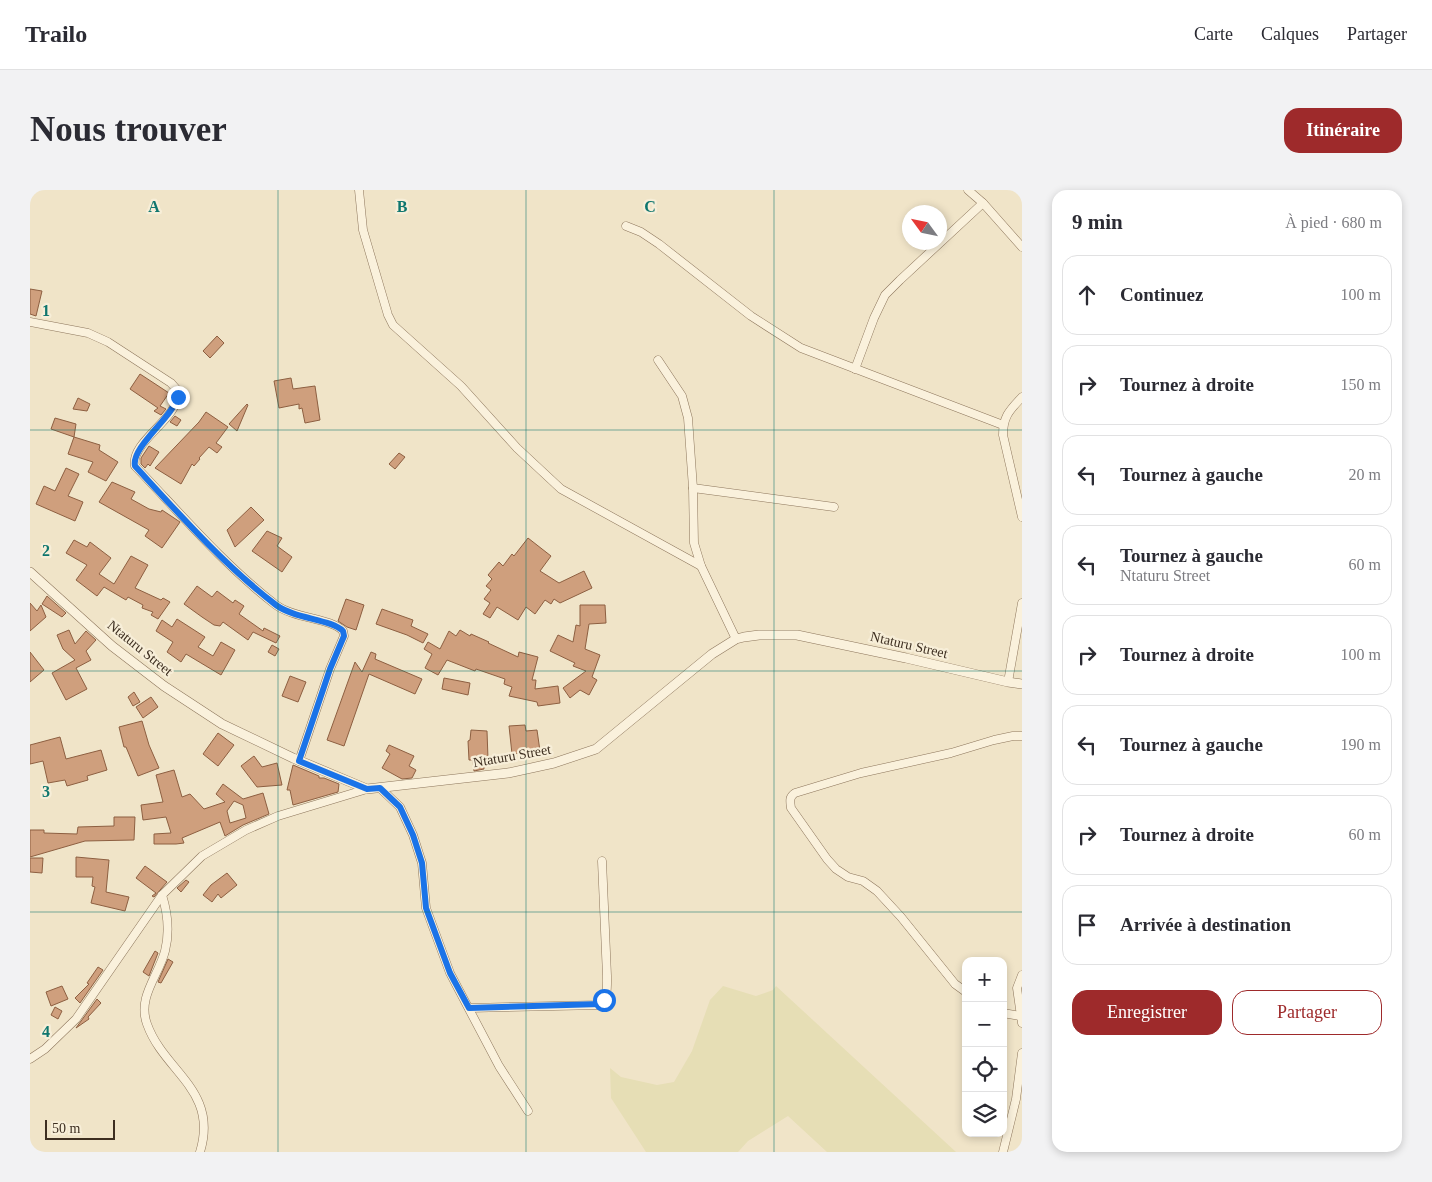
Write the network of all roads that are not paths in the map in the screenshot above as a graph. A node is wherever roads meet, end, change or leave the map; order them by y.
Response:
1 (358, 190) edge
2 (968, 190) edge
3 (983, 203) junction
4 (626, 226) dead end
5 (1022, 247) edge
6 (30, 322) edge
7 (658, 360) dead end
8 (855, 369) junction
9 (1022, 396) edge
10 (1003, 425) junction
11 (693, 488) junction
12 (834, 507) dead end
13 (1022, 518) edge
14 (701, 566) junction
15 (30, 572) edge
16 (1022, 603) edge
17 (736, 639) junction
18 (1008, 682) junction
19 (1022, 684) edge
20 (1022, 736) edge
21 (299, 761) junction
22 (380, 788) junction
23 (367, 789) junction
24 (602, 861) dead end
25 (162, 895) junction
26 (1022, 975) edge
27 (962, 989) edge
28 (469, 1008) junction
29 (1007, 1015) edge
30 (1021, 1020) edge
31 (1022, 1053) edge
32 (30, 1060) edge
33 (1019, 1099) edge
34 (528, 1111) dead end
35 (200, 1152) edge
36 (1003, 1152) edge

1 - 14 street
2 - 3 street
3 - 5 street
3 - 8 street
4 - 8 street
6 - 21 street
7 - 11 street
8 - 10 street
9 - 10 street
10 - 13 street
11 - 12 street
11 - 14 street
14 - 17 street
15 - 21 street, Ntaturu Street
16 - 18 street
17 - 18 street, Ntaturu Street
17 - 22 street, Ntaturu Street
18 - 19 street, Ntaturu Street
20 - 27 street
21 - 23 street, Ntaturu Street
22 - 23 street, Ntaturu Street
22 - 28 street
23 - 25 street
24 - 28 street
25 - 32 street
25 - 35 street
26 - 30 street
28 - 34 street
29 - 30 street
31 - 33 street
33 - 36 street

